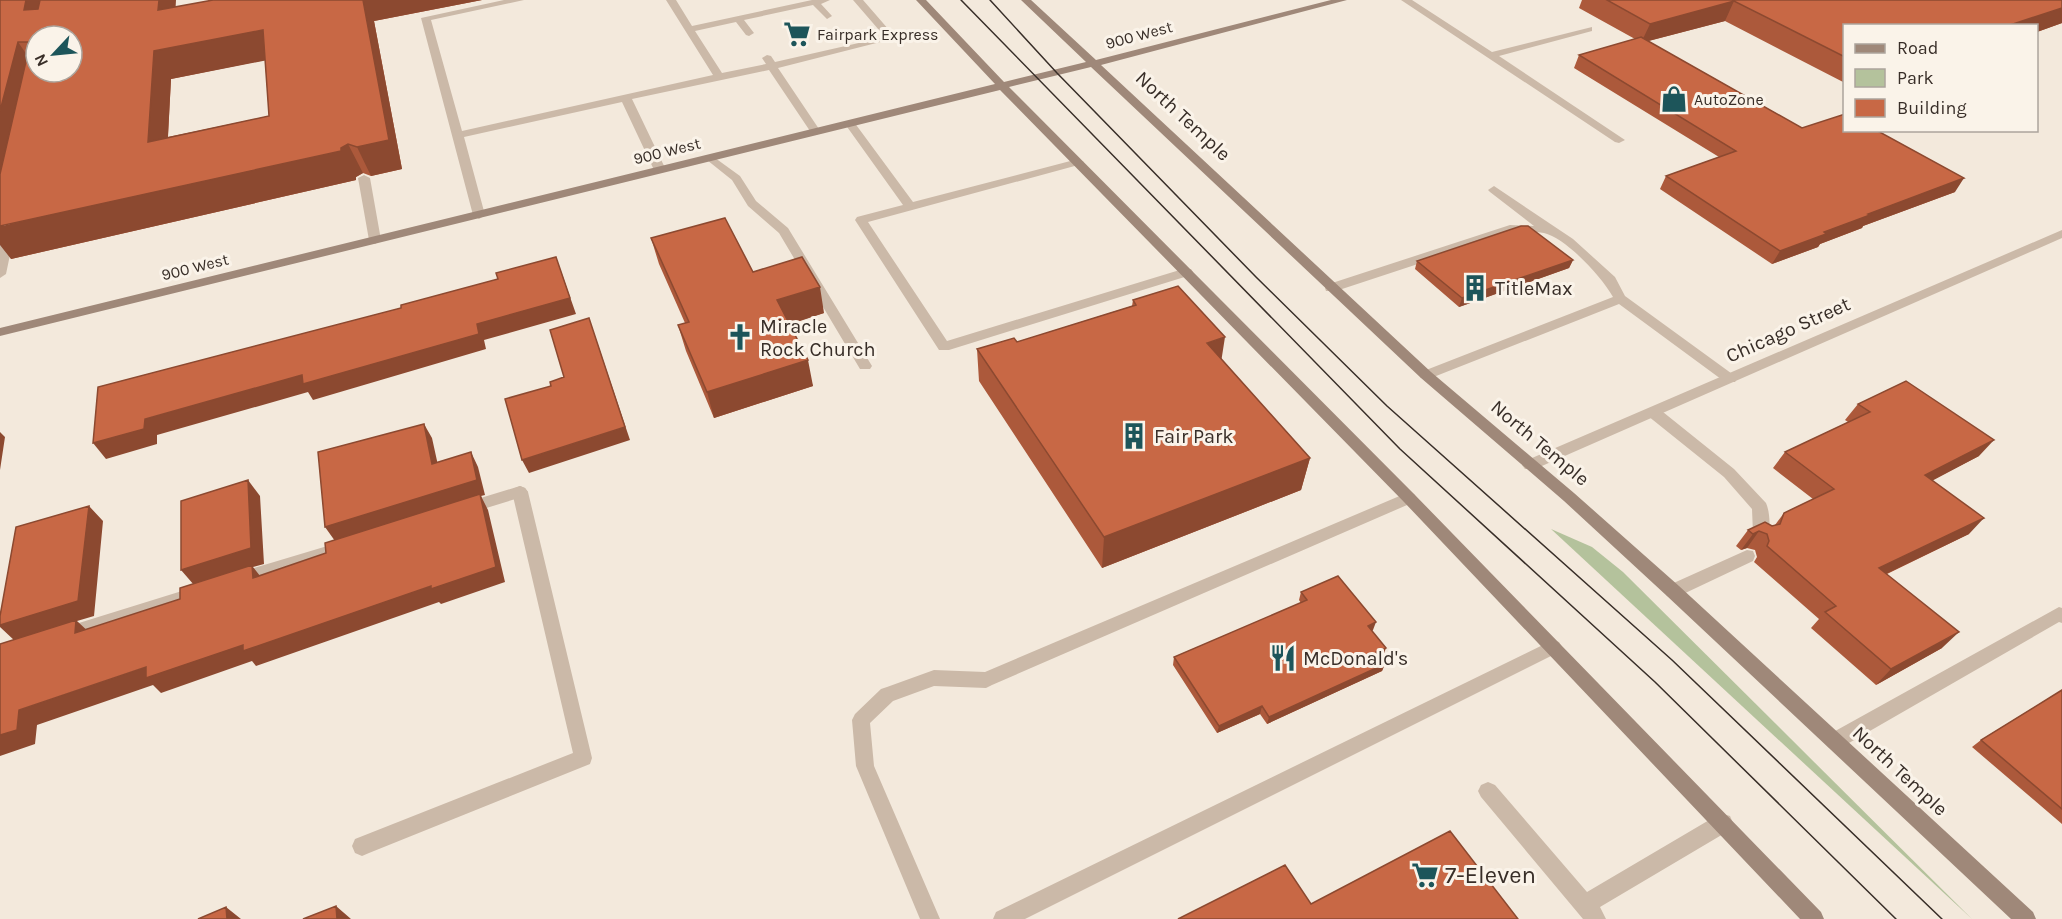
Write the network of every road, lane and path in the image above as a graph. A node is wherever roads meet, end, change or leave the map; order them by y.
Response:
1 (519, 0) edge
2 (671, 0) edge
3 (858, 0) edge
4 (921, 0) edge
5 (1026, 0) edge
6 (1339, 0) edge
7 (1406, 0) edge
8 (820, 1) edge
9 (827, 16) dead end
10 (738, 18) junction
11 (689, 29) junction
12 (1589, 29) dead end
13 (749, 33) dead end
14 (1492, 55) junction
15 (769, 62) junction
16 (1095, 63) junction
17 (719, 77) junction
18 (1002, 86) junction
19 (626, 98) junction
20 (850, 124) junction
21 (816, 132) junction
22 (458, 135) junction
23 (1619, 140) dead end
24 (711, 158) junction
25 (1078, 162) junction
26 (660, 170) junction
27 (364, 178) edge
28 (1494, 190) dead end
29 (910, 206) junction
30 (479, 215) junction
31 (12, 218) edge
32 (1548, 230) junction
33 (2062, 234) edge
34 (375, 240) junction
35 (1186, 272) junction
36 (0, 274) edge
37 (1332, 288) junction
38 (1620, 299) junction
39 (0, 332) edge
40 (866, 366) dead end
41 (1426, 375) junction
42 (1730, 379) junction
43 (1653, 412) junction
44 (1530, 465) junction
45 (1409, 498) junction
46 (452, 513) edge
47 (1761, 534) edge
48 (362, 541) edge
49 (1747, 556) dead end
50 (1673, 591) junction
51 (2062, 616) edge
52 (45, 640) edge
53 (1553, 647) junction
54 (1835, 741) junction
55 (1488, 791) dead end
56 (1723, 823) junction
57 (362, 846) dead end
58 (1590, 912) edge
59 (930, 919) edge
60 (1003, 919) edge
61 (1814, 919) edge
62 (2026, 919) edge

1 - 22 street
2 - 11 street
3 - 15 street
4 - 18 main road
5 - 16 main road, North Temple
6 - 16 main road, 900 West
7 - 14 street
8 - 9 street
8 - 10 street
10 - 11 street
10 - 13 street
11 - 17 street
12 - 14 street
14 - 23 street
15 - 17 street
15 - 21 street
16 - 18 main road, 900 West
16 - 37 main road, North Temple
17 - 19 street
18 - 20 main road, 900 West
18 - 25 main road
19 - 22 street
19 - 26 street
20 - 21 main road, 900 West
20 - 29 street
21 - 24 main road, 900 West
22 - 30 street
24 - 26 main road, 900 West
24 - 40 street
25 - 29 street
25 - 35 main road
26 - 30 main road, 900 West
27 - 34 street
28 - 32 street
29 - 35 street
30 - 34 main road, 900 West
31 - 36 street
32 - 37 street
32 - 38 street
33 - 42 street, Chicago Street
34 - 39 main road, 900 West
35 - 45 main road
37 - 41 main road, North Temple
38 - 41 street
38 - 42 street
41 - 44 main road, North Temple
42 - 43 street, Chicago Street
43 - 44 street, Chicago Street
43 - 47 street
44 - 50 main road, North Temple
45 - 53 main road
45 - 59 street
46 - 57 street
48 - 52 street
49 - 50 street
50 - 54 main road, North Temple
51 - 54 street
53 - 56 main road
53 - 60 street
54 - 62 main road, North Temple
55 - 58 street
56 - 58 street
56 - 61 main road

